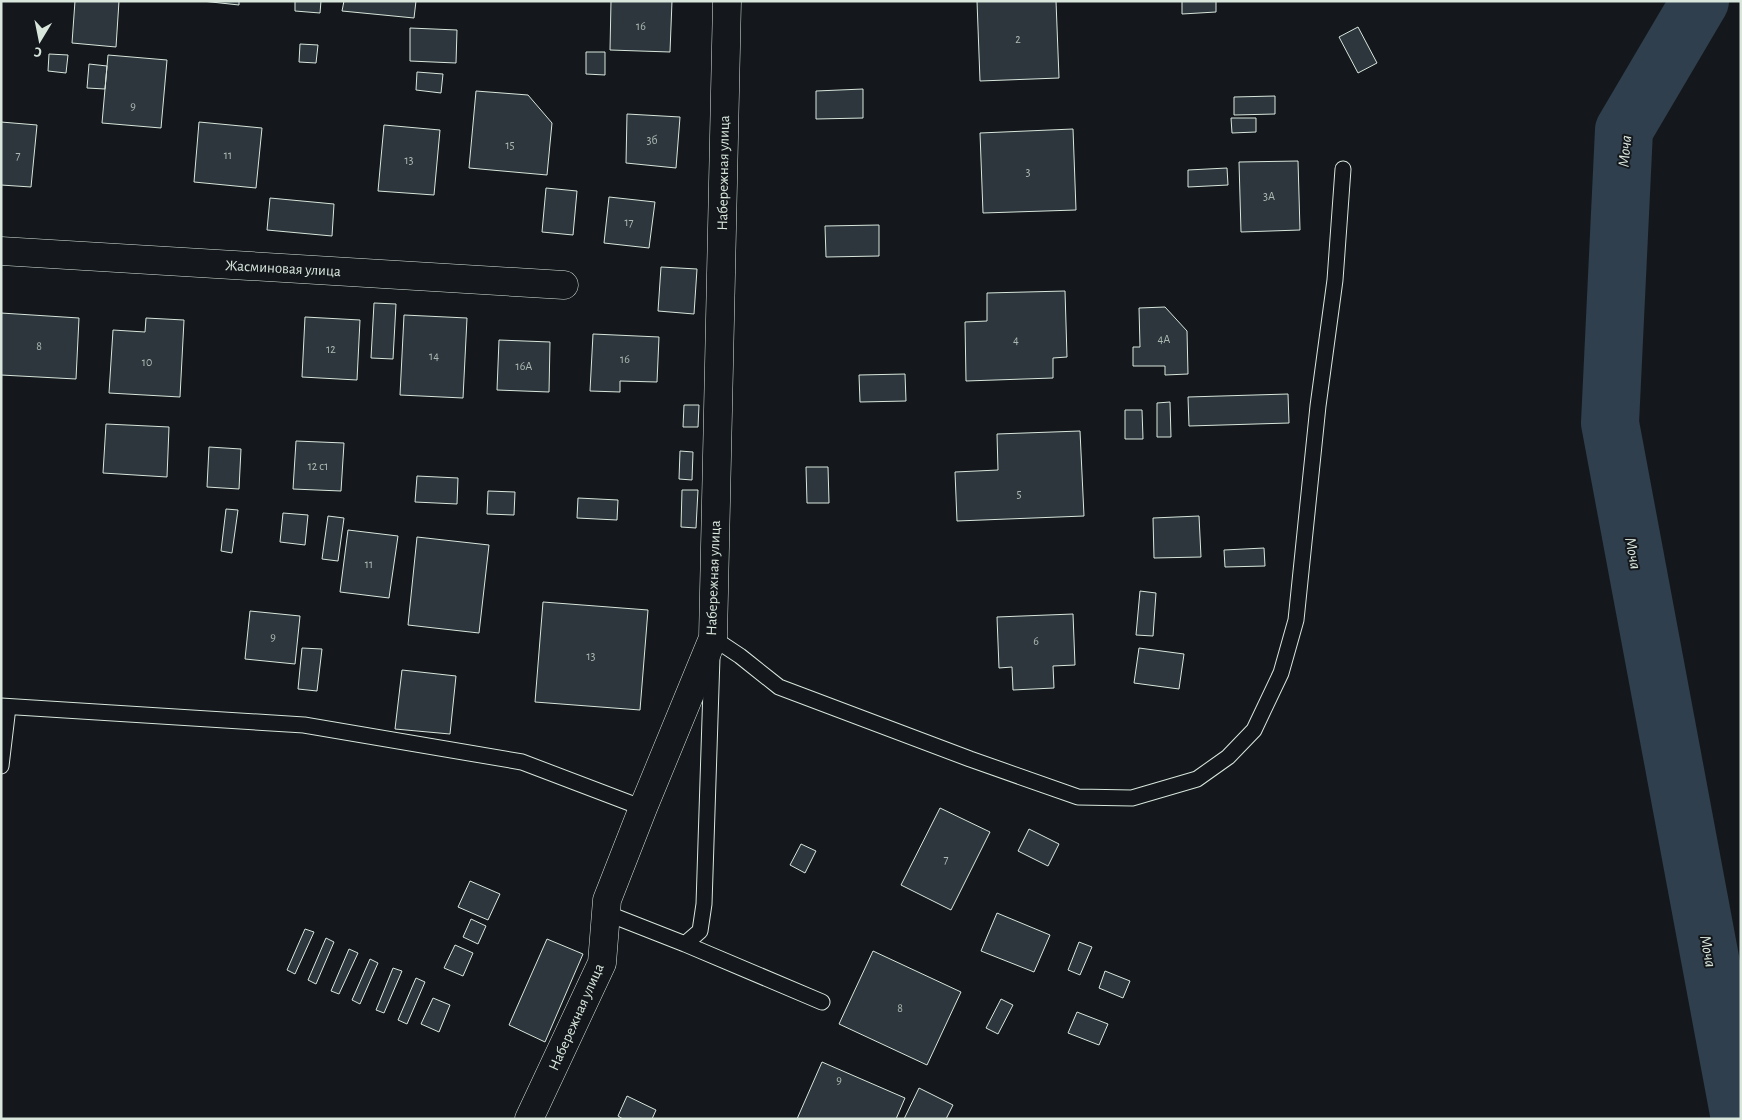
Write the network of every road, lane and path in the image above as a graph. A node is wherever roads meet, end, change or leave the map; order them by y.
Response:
1 (727, 1) edge
2 (1343, 169) dead end
3 (1, 251) edge
4 (564, 285) dead end
5 (713, 638) junction
6 (5, 706) edge
7 (1, 766) edge
8 (643, 808) junction
9 (606, 913) junction
10 (685, 944) junction
11 (822, 1002) dead end
12 (530, 1119) edge

1 - 5 street, Набережная улица
2 - 5 lane
3 - 4 street, Жасминовая улица
5 - 8 street, Набережная улица
5 - 10 lane
6 - 7 lane
6 - 8 lane
8 - 9 street, Набережная улица
9 - 10 lane
9 - 12 street, Набережная улица
10 - 11 lane

